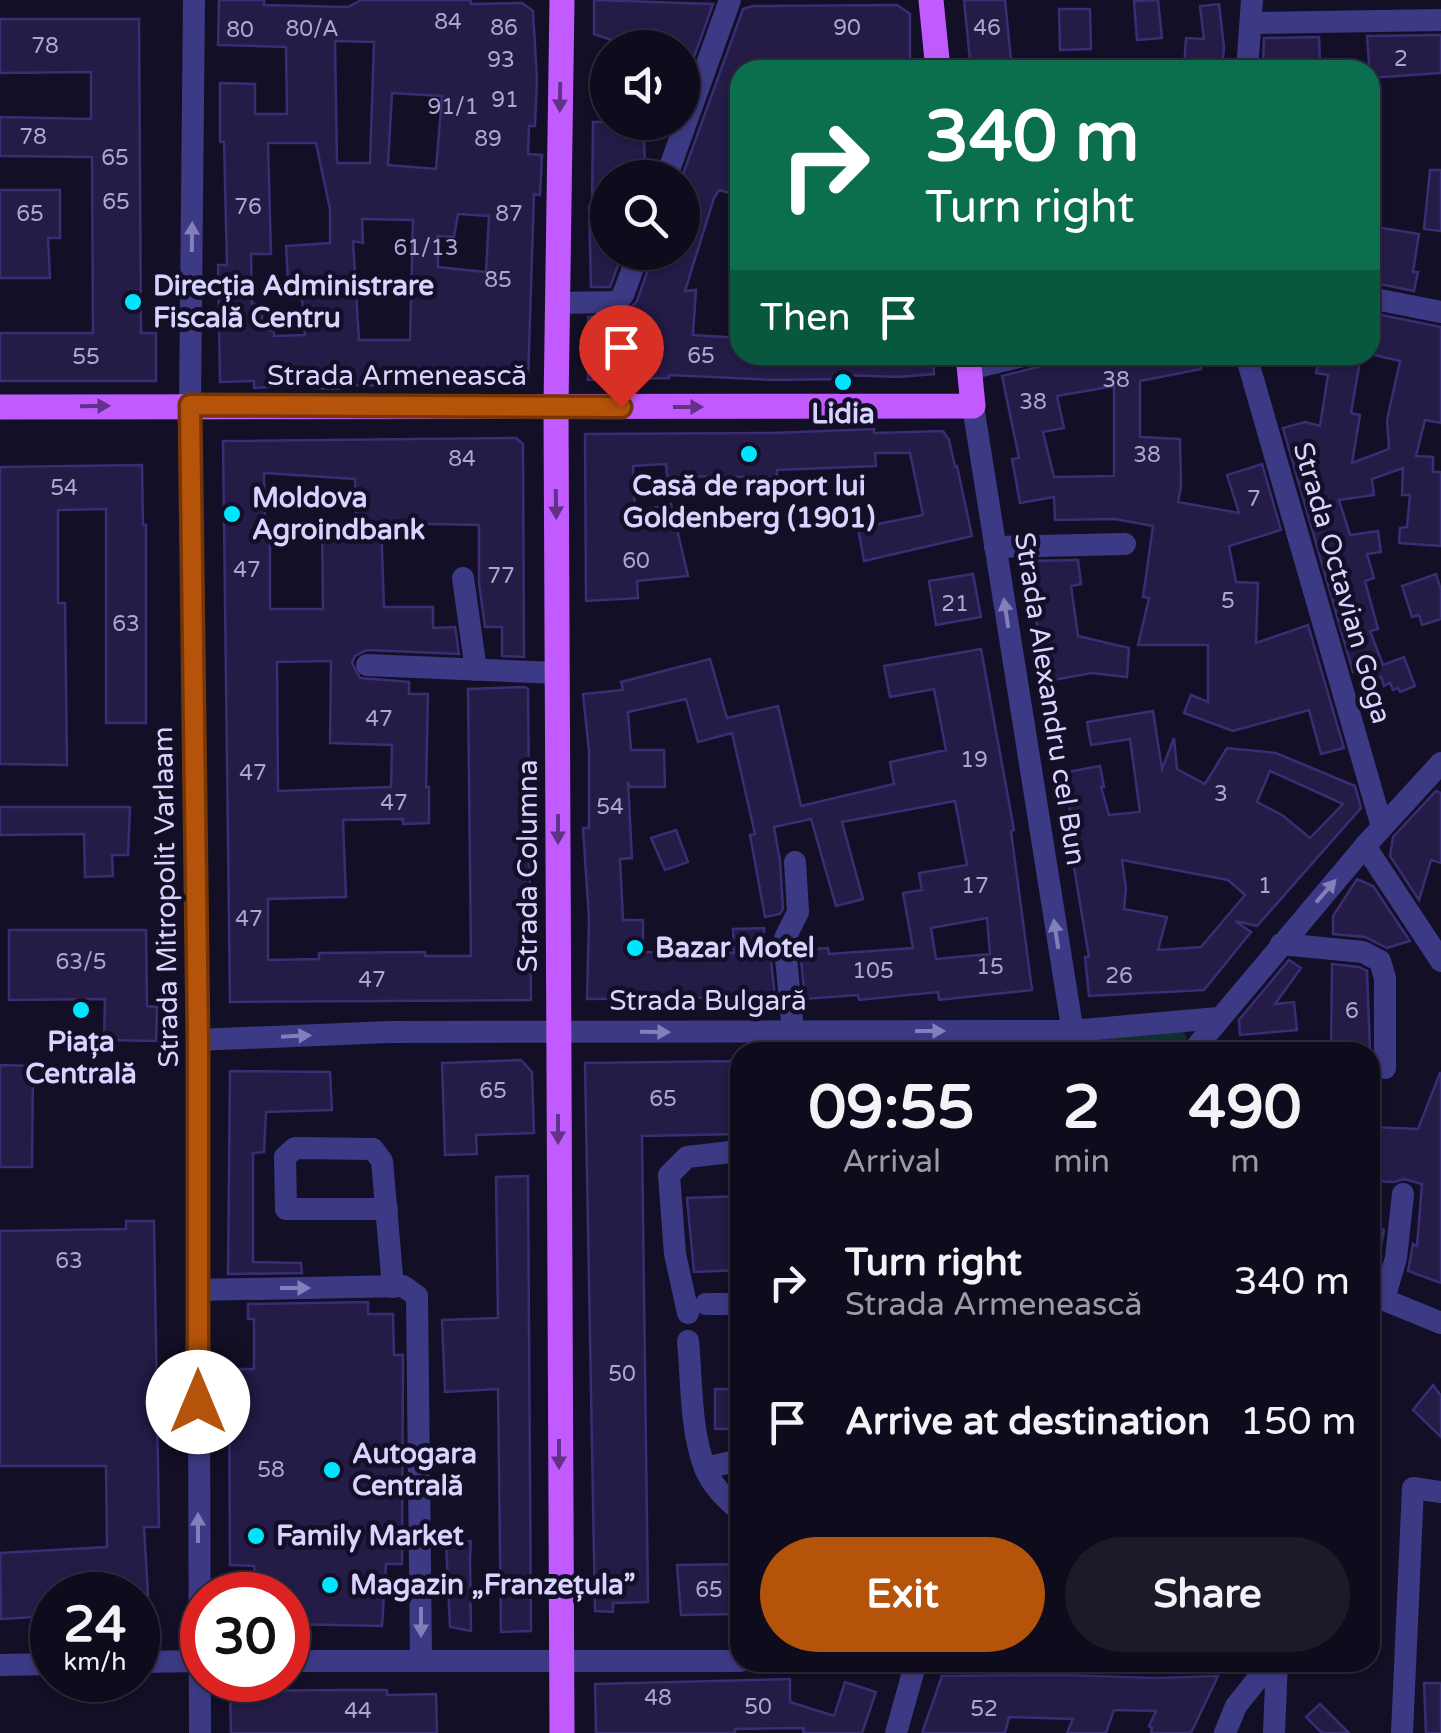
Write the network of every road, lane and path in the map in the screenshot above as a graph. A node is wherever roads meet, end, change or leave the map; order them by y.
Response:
1 (194, 0) edge
2 (562, 0) edge
3 (730, 0) edge
4 (931, 0) edge
5 (1252, 12) edge
6 (1441, 20) edge
7 (937, 60) edge
8 (1248, 60) edge
9 (672, 160) edge
10 (633, 270) edge
11 (1380, 300) edge
12 (557, 303) junction
13 (1441, 312) edge
14 (968, 365) edge
15 (1249, 365) edge
16 (190, 405) junction
17 (0, 406) edge
18 (556, 406) junction
19 (973, 406) junction
20 (1125, 544) dead end
21 (996, 547) junction
22 (463, 578) dead end
23 (368, 665) dead end
24 (476, 670) junction
25 (558, 674) junction
26 (1440, 767) edge
27 (1382, 828) junction
28 (1364, 846) junction
29 (795, 862) dead end
30 (1282, 944) junction
31 (1441, 961) edge
32 (1218, 1018) junction
33 (558, 1031) junction
34 (793, 1031) junction
35 (198, 1040) junction
36 (1074, 1042) edge
37 (1200, 1042) edge
38 (1386, 1068) dead end
39 (730, 1151) edge
40 (1403, 1194) dead end
41 (387, 1209) junction
42 (393, 1287) junction
43 (197, 1290) junction
44 (1380, 1290) edge
45 (1380, 1297) edge
46 (730, 1305) edge
47 (1441, 1323) edge
48 (688, 1340) dead end
49 (730, 1462) edge
50 (705, 1468) junction
51 (1441, 1492) edge
52 (730, 1501) edge
53 (199, 1572) edge
54 (310, 1660) edge
55 (421, 1660) junction
56 (560, 1660) junction
57 (730, 1661) edge
58 (30, 1665) edge
59 (0, 1666) edge
60 (913, 1672) edge
61 (1265, 1672) edge
62 (1274, 1672) edge
63 (200, 1702) edge
64 (200, 1733) edge
65 (562, 1733) edge
66 (896, 1733) edge
67 (1224, 1733) edge
68 (1274, 1733) edge
69 (1402, 1733) edge

16 -> 1 street, Strada Mitropolit Varlaam
2 -> 12 main road, Strada Columna
3 - 9 street
4 - 7 main road
5 - 6 street
5 - 8 street
10 - 12 street
11 - 13 street
12 - 18 main road, Strada Columna
14 - 19 main road, Strada Alexandru cel Bun
15 - 27 street, Strada Octavian Goga
17 -> 16 main road, Strada Armenească
16 - 18 main road, Strada Armenească
16 - 35 street, Strada Mitropolit Varlaam
18 -> 19 main road, Strada Armenească
18 -> 25 main road, Strada Columna
19 - 21 street, Strada Alexandru cel Bun
20 - 21 street
36 -> 21 street, Strada Alexandru cel Bun
22 - 24 street
23 - 24 street
24 - 25 street
25 -> 33 main road, Strada Columna
26 - 27 street
27 - 28 street
30 -> 28 street
28 - 31 street
29 - 34 street
30 - 32 street
30 - 38 street
32 - 36 street, Strada Bulgară
32 - 37 street
33 -> 34 street, Strada Bulgară
35 -> 33 street, Strada Bulgară
33 -> 56 main road, Strada Columna
34 -> 36 street, Strada Bulgară
35 - 43 street, Strada Mitropolit Varlaam
39 - 46 street
40 - 44 street
41 - 41 street
41 - 42 street
43 -> 42 street
42 -> 55 street
53 -> 43 street, Strada Mitropolit Varlaam
45 - 47 street
48 - 50 street
49 - 50 street
50 - 52 street
51 - 69 street
54 - 55 street
55 - 56 street
56 - 57 street
56 - 65 main road, Strada Columna
58 - 59 street
60 - 66 street
61 - 67 street
62 - 68 street
63 - 64 street, Strada Mitropolit Varlaam

